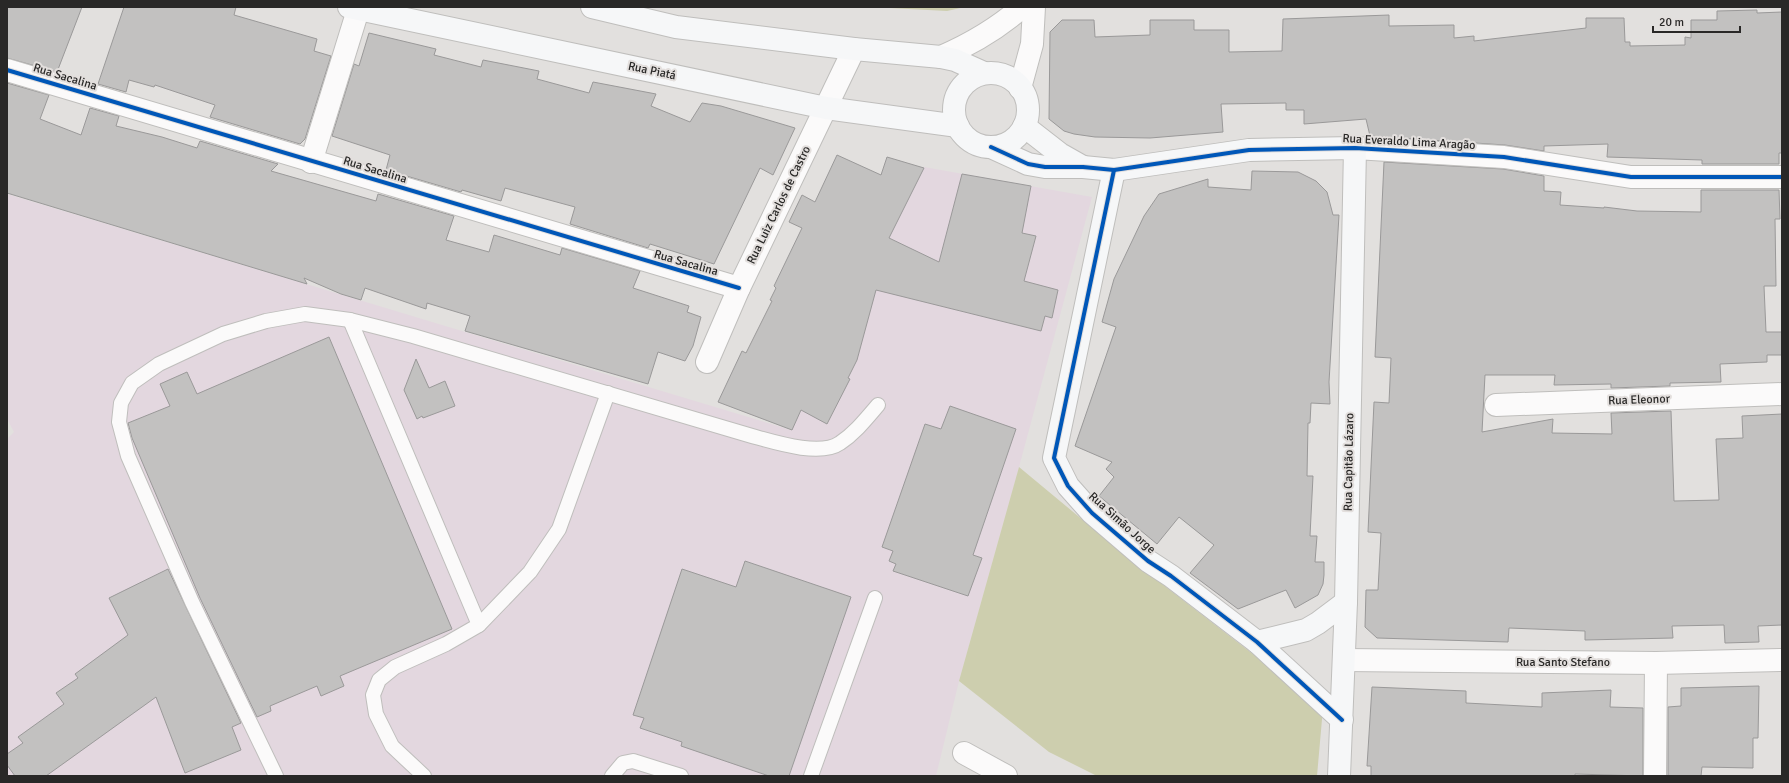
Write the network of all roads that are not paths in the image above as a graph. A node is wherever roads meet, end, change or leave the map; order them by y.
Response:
1 (592, 7) edge
2 (1022, 7) edge
3 (1034, 7) edge
4 (353, 8) edge
5 (854, 49) junction
6 (941, 57) junction
7 (7, 70) edge
8 (984, 73) junction
9 (1020, 88) junction
10 (826, 108) junction
11 (958, 126) junction
12 (1024, 126) junction
13 (991, 147) junction
14 (1355, 148) junction
15 (311, 162) junction
16 (1083, 167) junction
17 (1114, 170) junction
18 (1782, 177) edge
19 (739, 288) junction
20 (350, 320) junction
21 (707, 362) dead end
22 (608, 393) junction
23 (1782, 394) edge
24 (878, 405) dead end
25 (1496, 405) dead end
26 (875, 598) dead end
27 (1346, 602) junction
28 (479, 625) junction
29 (1257, 642) junction
30 (1344, 660) junction
31 (1782, 660) edge
32 (1656, 663) junction
33 (1342, 720) junction
34 (964, 753) dead end
35 (276, 776) edge
36 (424, 776) edge
37 (612, 776) edge
38 (681, 776) edge
39 (811, 776) edge
40 (1006, 776) edge
41 (1339, 776) edge
42 (1655, 776) edge

1 - 5 street
2 - 6 street
3 - 9 street
4 - 10 street, Rua Piatá
4 - 15 street
5 - 6 street
5 - 10 street, Rua Luiz Carlos de Castro
6 - 8 street
7 - 15 street, Rua Sacalina
8 - 9 street
8 - 11 street
9 - 12 street
10 - 11 street, Rua Piatá
10 - 19 street, Rua Luiz Carlos de Castro
11 - 13 street
12 - 13 street
12 - 16 street, Rua Everaldo Lima Aragão
13 - 16 street, Rua Everaldo Lima Aragão
14 - 17 street, Rua Everaldo Lima Aragão
14 - 18 street, Rua Everaldo Lima Aragão
14 - 27 street, Rua Capitão Lázaro
15 - 19 street, Rua Sacalina
16 - 17 street, Rua Everaldo Lima Aragão
17 - 29 street, Rua Simão Jorge
19 - 21 street, Rua Luiz Carlos de Castro
20 - 22 lane
20 - 28 lane
20 - 35 lane
22 - 24 lane
22 - 28 lane
23 - 25 street, Rua Eleonor
26 - 39 lane
27 - 29 street
27 - 30 street, Rua Capitão Lázaro
28 - 36 lane
29 - 33 street, Rua Simão Jorge
30 - 32 street, Rua Santo Stefano
30 - 33 street, Rua Capitão Lázaro
31 - 32 street, Rua Santo Stefano
32 - 42 street
33 - 41 street, Rua Capitão Lázaro
34 - 40 street
37 - 38 lane

